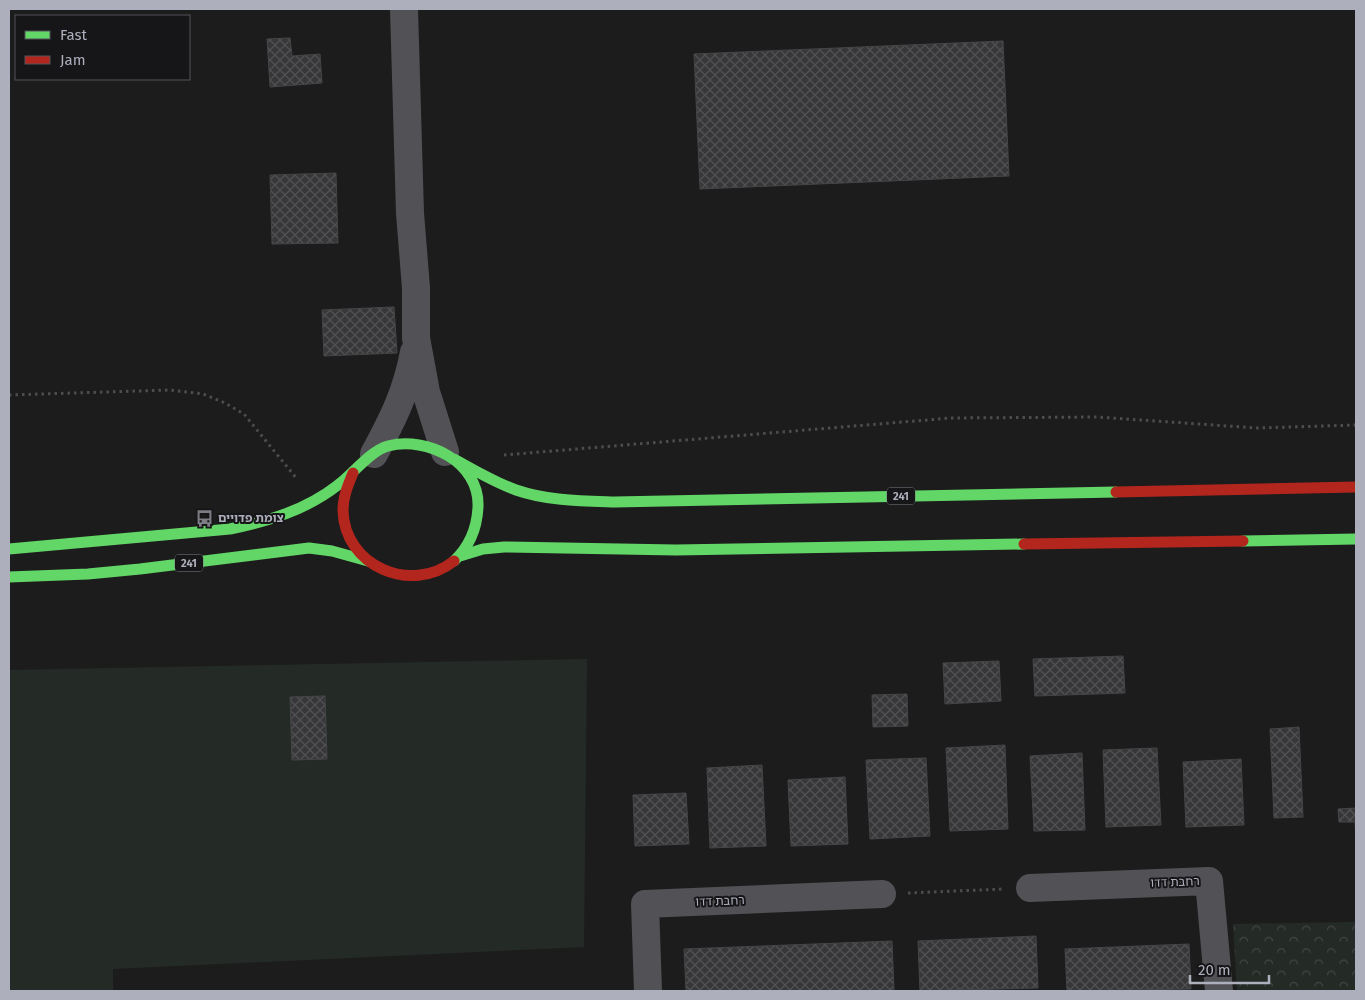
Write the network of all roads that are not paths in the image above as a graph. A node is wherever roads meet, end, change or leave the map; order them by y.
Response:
1 (404, 9) edge
2 (416, 338) junction
3 (374, 454) junction
4 (450, 455) junction
5 (353, 473) junction
6 (1356, 487) edge
7 (1356, 539) edge
8 (9, 549) edge
9 (460, 556) junction
10 (368, 561) junction
11 (9, 577) edge
12 (1030, 888) road end
13 (882, 894) road end
14 (648, 991) edge
15 (1220, 991) edge

1 - 2 street
2 - 3 street
2 - 4 street
3 - 4 main road
3 - 5 main road
4 - 6 main road, 241
4 - 9 main road
5 - 8 main road
5 - 10 main road
7 - 9 main road
9 - 10 main road
10 - 11 main road, 241
12 - 15 street, רחבת דדו
13 - 14 street, רחבת דדו

